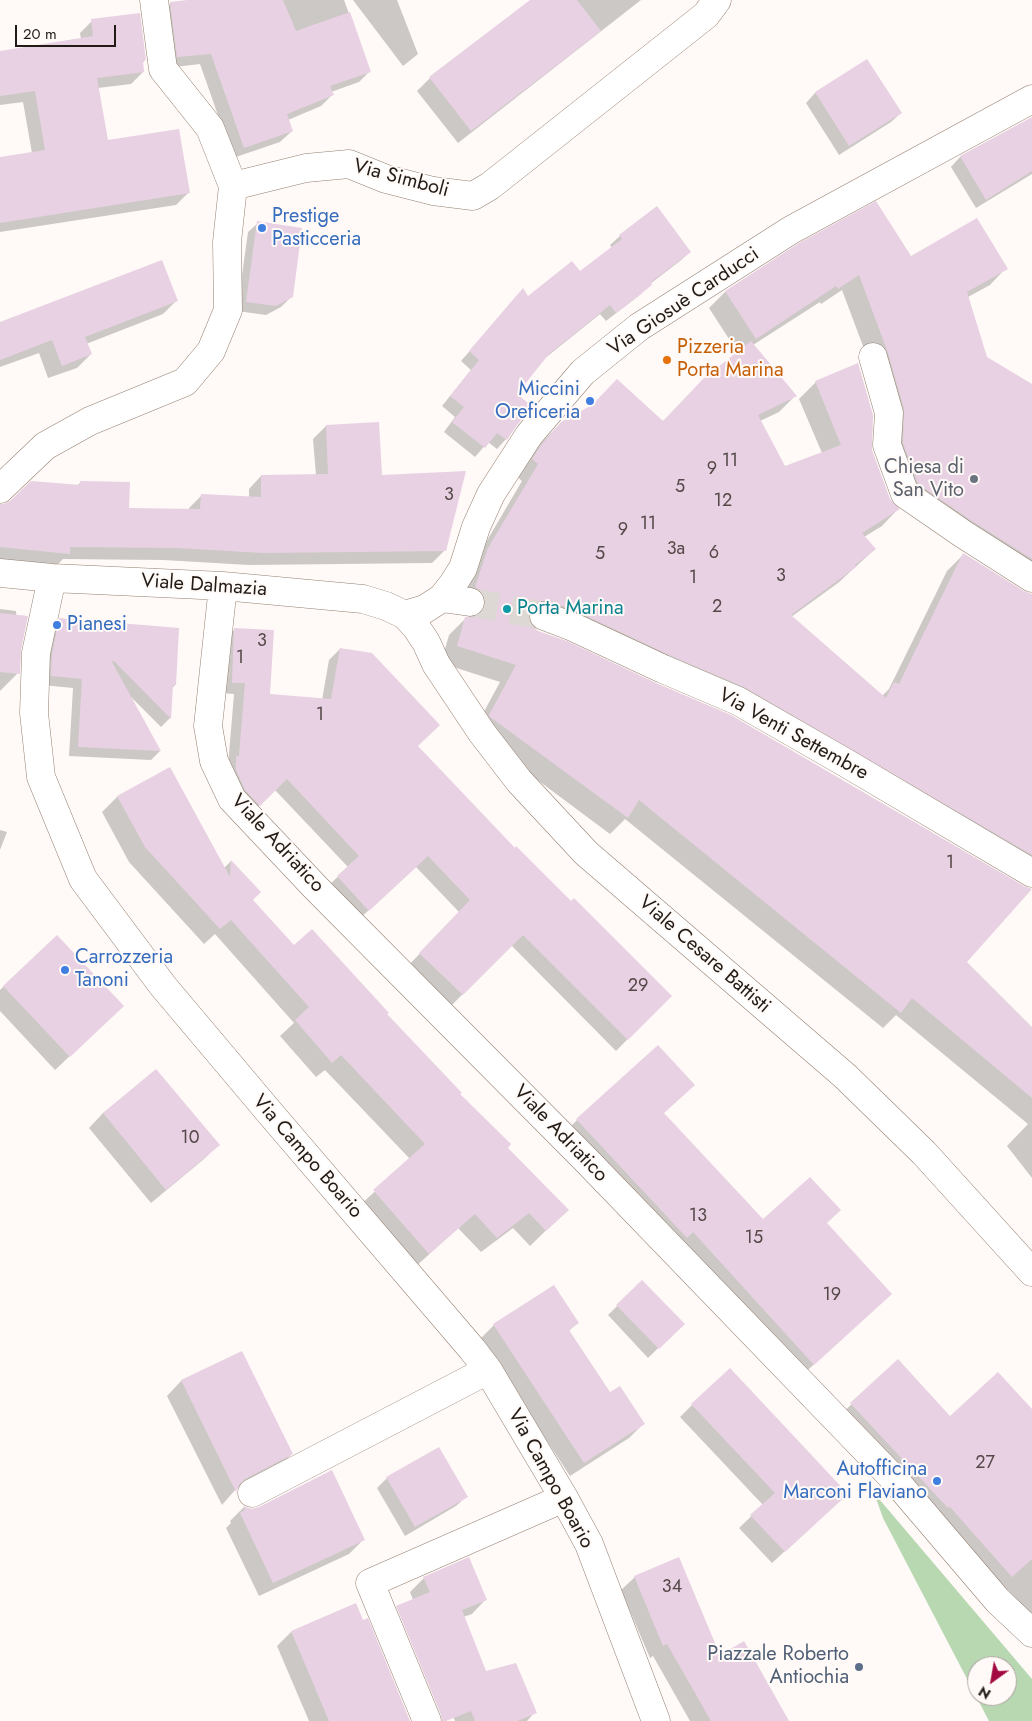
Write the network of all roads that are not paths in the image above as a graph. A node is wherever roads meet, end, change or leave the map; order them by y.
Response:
1 (154, 0) edge
2 (717, 0) edge
3 (1032, 99) edge
4 (233, 186) junction
5 (873, 357) dead end
6 (0, 489) edge
7 (0, 573) edge
8 (52, 578) junction
9 (1032, 578) edge
10 (223, 586) junction
11 (442, 598) junction
12 (470, 602) tunnel mouth
13 (405, 615) junction
14 (544, 616) tunnel mouth
15 (1032, 873) edge
16 (1032, 1272) edge
17 (488, 1370) junction
18 (252, 1493) dead end
19 (564, 1498) junction
20 (1032, 1633) edge
21 (427, 1721) edge
22 (656, 1721) edge

1 - 4 street
2 - 4 street, Via Simboli
3 - 11 street, Via Giosuè Carducci
4 - 6 street
5 - 9 street
7 - 8 street, Viale Dalmazia
8 - 10 street, Viale Dalmazia
8 - 17 street, Via Campo Boario
10 - 13 street, Viale Dalmazia
10 - 20 street, Viale Adriatico
11 - 12 street
11 - 13 street, Via Giosuè Carducci
13 - 16 street, Viale Cesare Battisti
14 - 15 street, Via Venti Settembre
17 - 18 street
17 - 19 street, Via Campo Boario
19 - 21 street
19 - 22 street, Via Campo Boario

